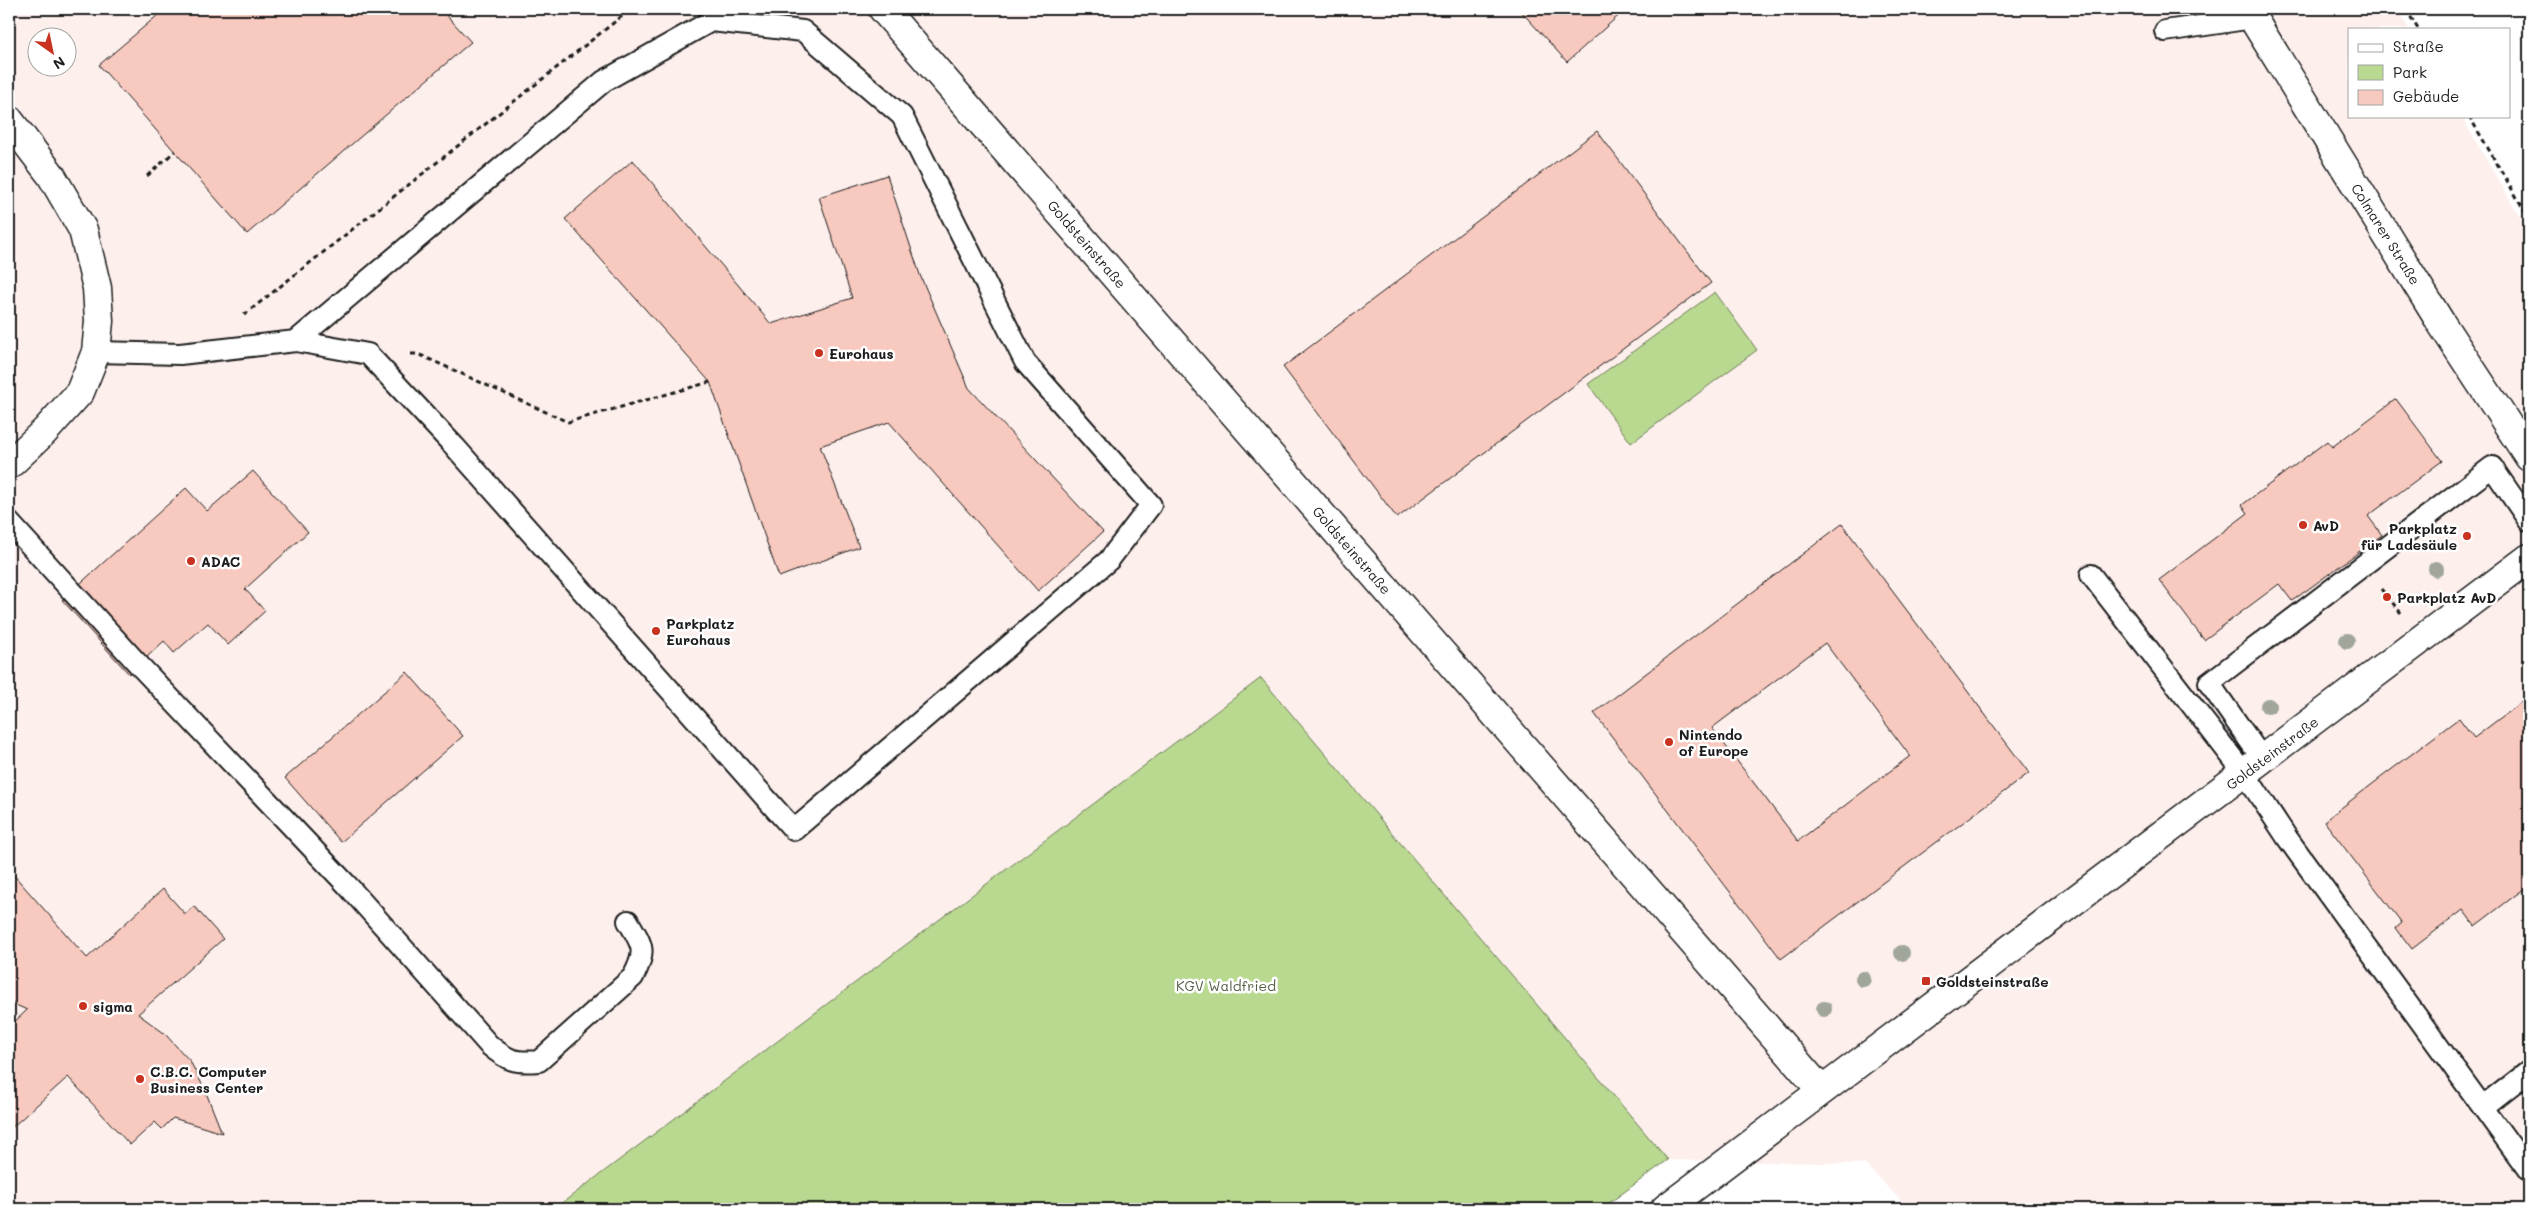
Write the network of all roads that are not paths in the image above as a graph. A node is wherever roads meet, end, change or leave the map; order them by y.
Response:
1 (883, 9) edge
2 (2250, 13) edge
3 (2165, 30) dead end
4 (9, 120) edge
5 (296, 341) junction
6 (96, 352) junction
7 (2529, 457) edge
8 (9, 465) edge
9 (2529, 521) edge
10 (9, 522) edge
11 (2529, 558) edge
12 (2090, 575) dead end
13 (2254, 767) junction
14 (628, 921) dead end
15 (2529, 1071) edge
16 (1821, 1090) junction
17 (2482, 1107) junction
18 (2529, 1171) edge
19 (1665, 1209) edge

1 - 16 street, Goldsteinstraße
2 - 3 lane
2 - 7 street, Colmarer Straße
4 - 6 street
5 - 5 lane
5 - 6 lane
6 - 8 street
9 - 13 lane
10 - 14 lane
11 - 13 street, Goldsteinstraße
12 - 13 lane
13 - 16 street, Goldsteinstraße
13 - 17 lane
15 - 17 lane
16 - 19 street, Goldsteinstraße
17 - 18 lane

